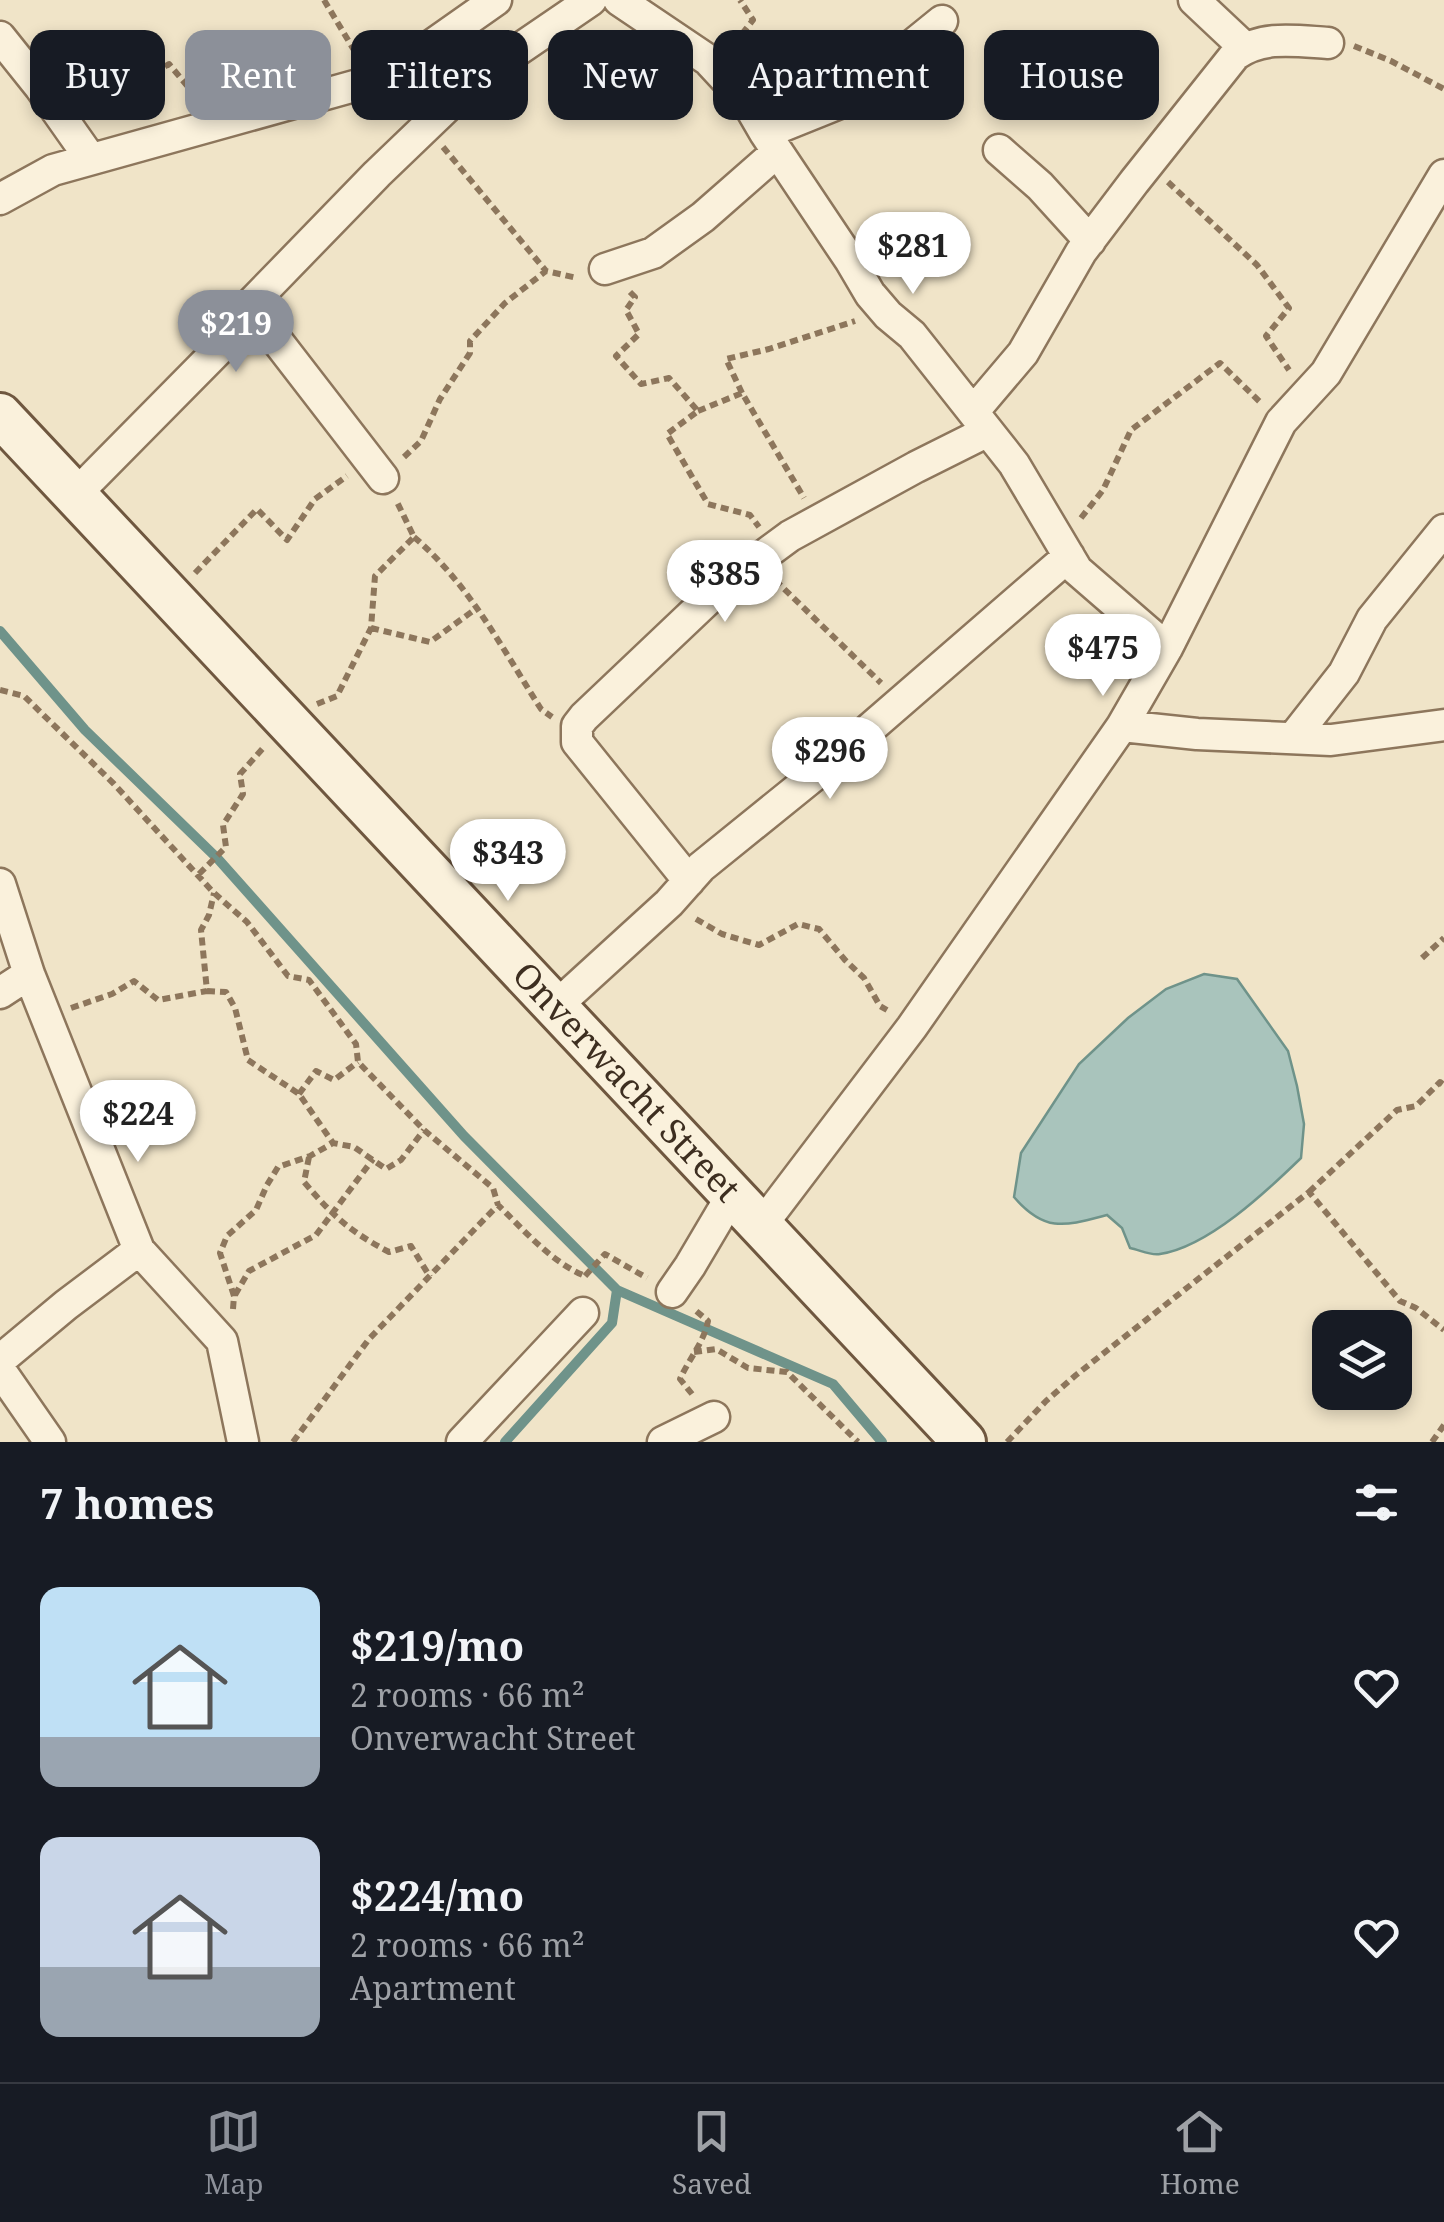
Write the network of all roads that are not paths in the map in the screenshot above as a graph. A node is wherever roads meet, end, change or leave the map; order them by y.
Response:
1 (496, 0) edge
2 (619, 0) edge
3 (1194, 0) edge
4 (586, 1) edge
5 (942, 21) dead end
6 (0, 37) edge
7 (1328, 43) road end
8 (1244, 48) junction
9 (771, 142) junction
10 (998, 150) dead end
11 (90, 158) junction
12 (1444, 174) edge
13 (0, 199) edge
14 (1090, 241) junction
15 (605, 269) road end
16 (220, 350) junction
17 (0, 416) edge
18 (981, 422) junction
19 (383, 478) road end
20 (75, 496) junction
21 (1444, 530) edge
22 (1066, 549) junction
23 (1167, 648) junction
24 (1444, 724) edge
25 (1122, 726) junction
26 (1292, 738) junction
27 (0, 884) edge
28 (679, 892) junction
29 (30, 974) junction
30 (0, 993) edge
31 (555, 1007) junction
32 (732, 1194) junction
33 (761, 1226) junction
34 (139, 1250) junction
35 (672, 1292) road end
36 (583, 1313) dead end
37 (0, 1360) edge
38 (0, 1371) edge
39 (711, 1419) road end
40 (50, 1442) edge
41 (243, 1442) edge
42 (462, 1442) edge
43 (663, 1442) edge
44 (964, 1442) edge

1 - 11 street
2 - 9 street
3 - 8 street
4 - 16 street
5 - 9 street
6 - 11 street
7 - 8 street
8 - 14 street
9 - 15 street
9 - 18 street
10 - 14 street
11 - 13 street
12 - 23 street
14 - 18 street
16 - 19 street
16 - 20 street
17 - 20 street, Onverwacht Street
18 - 22 street
18 - 28 street
20 - 31 street, Onverwacht Street
21 - 26 street
22 - 23 street
22 - 28 street
23 - 25 street
24 - 26 street
25 - 26 street
25 - 33 street
27 - 29 street
28 - 31 street
29 - 30 street
29 - 34 street
31 - 32 street, Onverwacht Street
32 - 33 street, Onverwacht Street
32 - 35 street
33 - 44 street, Onverwacht Street
34 - 37 street
34 - 41 street
36 - 42 street
38 - 40 street
39 - 43 street

